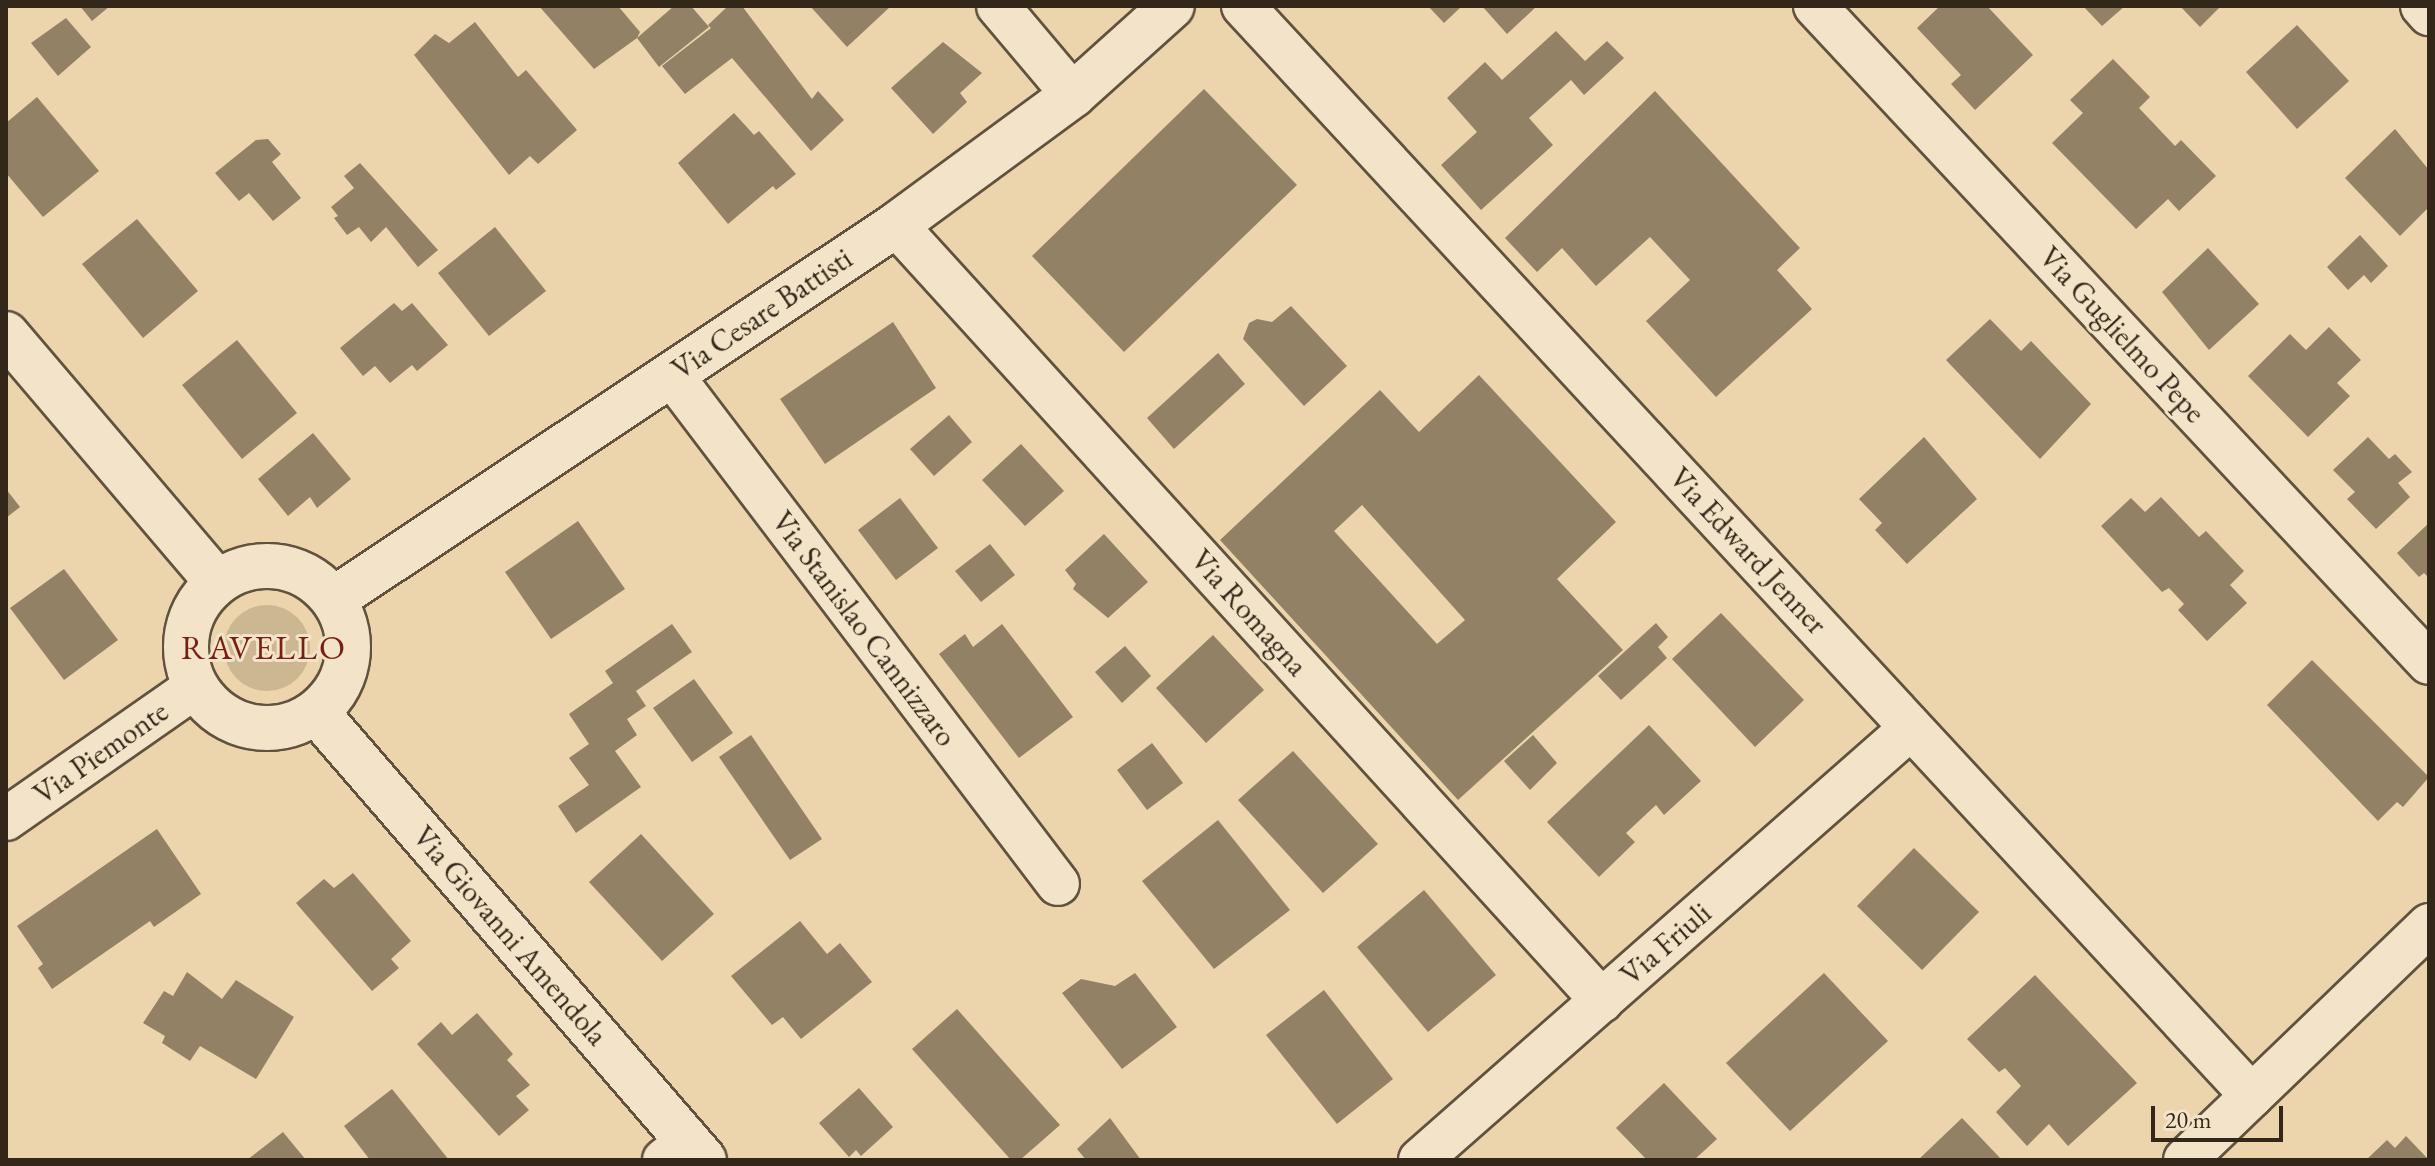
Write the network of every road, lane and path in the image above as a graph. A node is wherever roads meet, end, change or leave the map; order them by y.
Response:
1 (998, 6) edge
2 (1172, 6) edge
3 (1243, 6) edge
4 (1815, 6) edge
5 (2422, 6) edge
6 (2429, 14) edge
7 (1073, 95) junction
8 (896, 225) junction
9 (6, 334) edge
10 (671, 374) junction
11 (217, 582) junction
12 (334, 599) junction
13 (2429, 663) edge
14 (195, 687) junction
15 (317, 713) junction
16 (1911, 728) junction
17 (6, 819) edge
18 (1058, 884) dead end
19 (2429, 925) edge
20 (1602, 1001) junction
21 (2252, 1096) junction
22 (685, 1154) edge
23 (1420, 1160) edge
24 (2185, 1160) edge

1 - 7 street
2 - 7 street, Via Cesare Battisti
3 - 16 street, Via Edward Jenner
4 - 13 street, Via Guglielmo Pepe
5 - 6 street
7 - 8 street, Via Cesare Battisti
8 - 10 street, Via Cesare Battisti
8 - 20 street, Via Romagna
9 - 11 street
10 - 12 street, Via Cesare Battisti
10 - 18 street, Via Stanislao Cannizzaro
11 - 12 street
11 - 14 street
12 - 15 street
14 - 15 street
14 - 17 street, Via Piemonte
15 - 22 street, Via Giovanni Amendola
16 - 20 street, Via Friuli
16 - 21 street, Via Edward Jenner
19 - 21 street
20 - 23 street, Via Friuli
21 - 24 street

